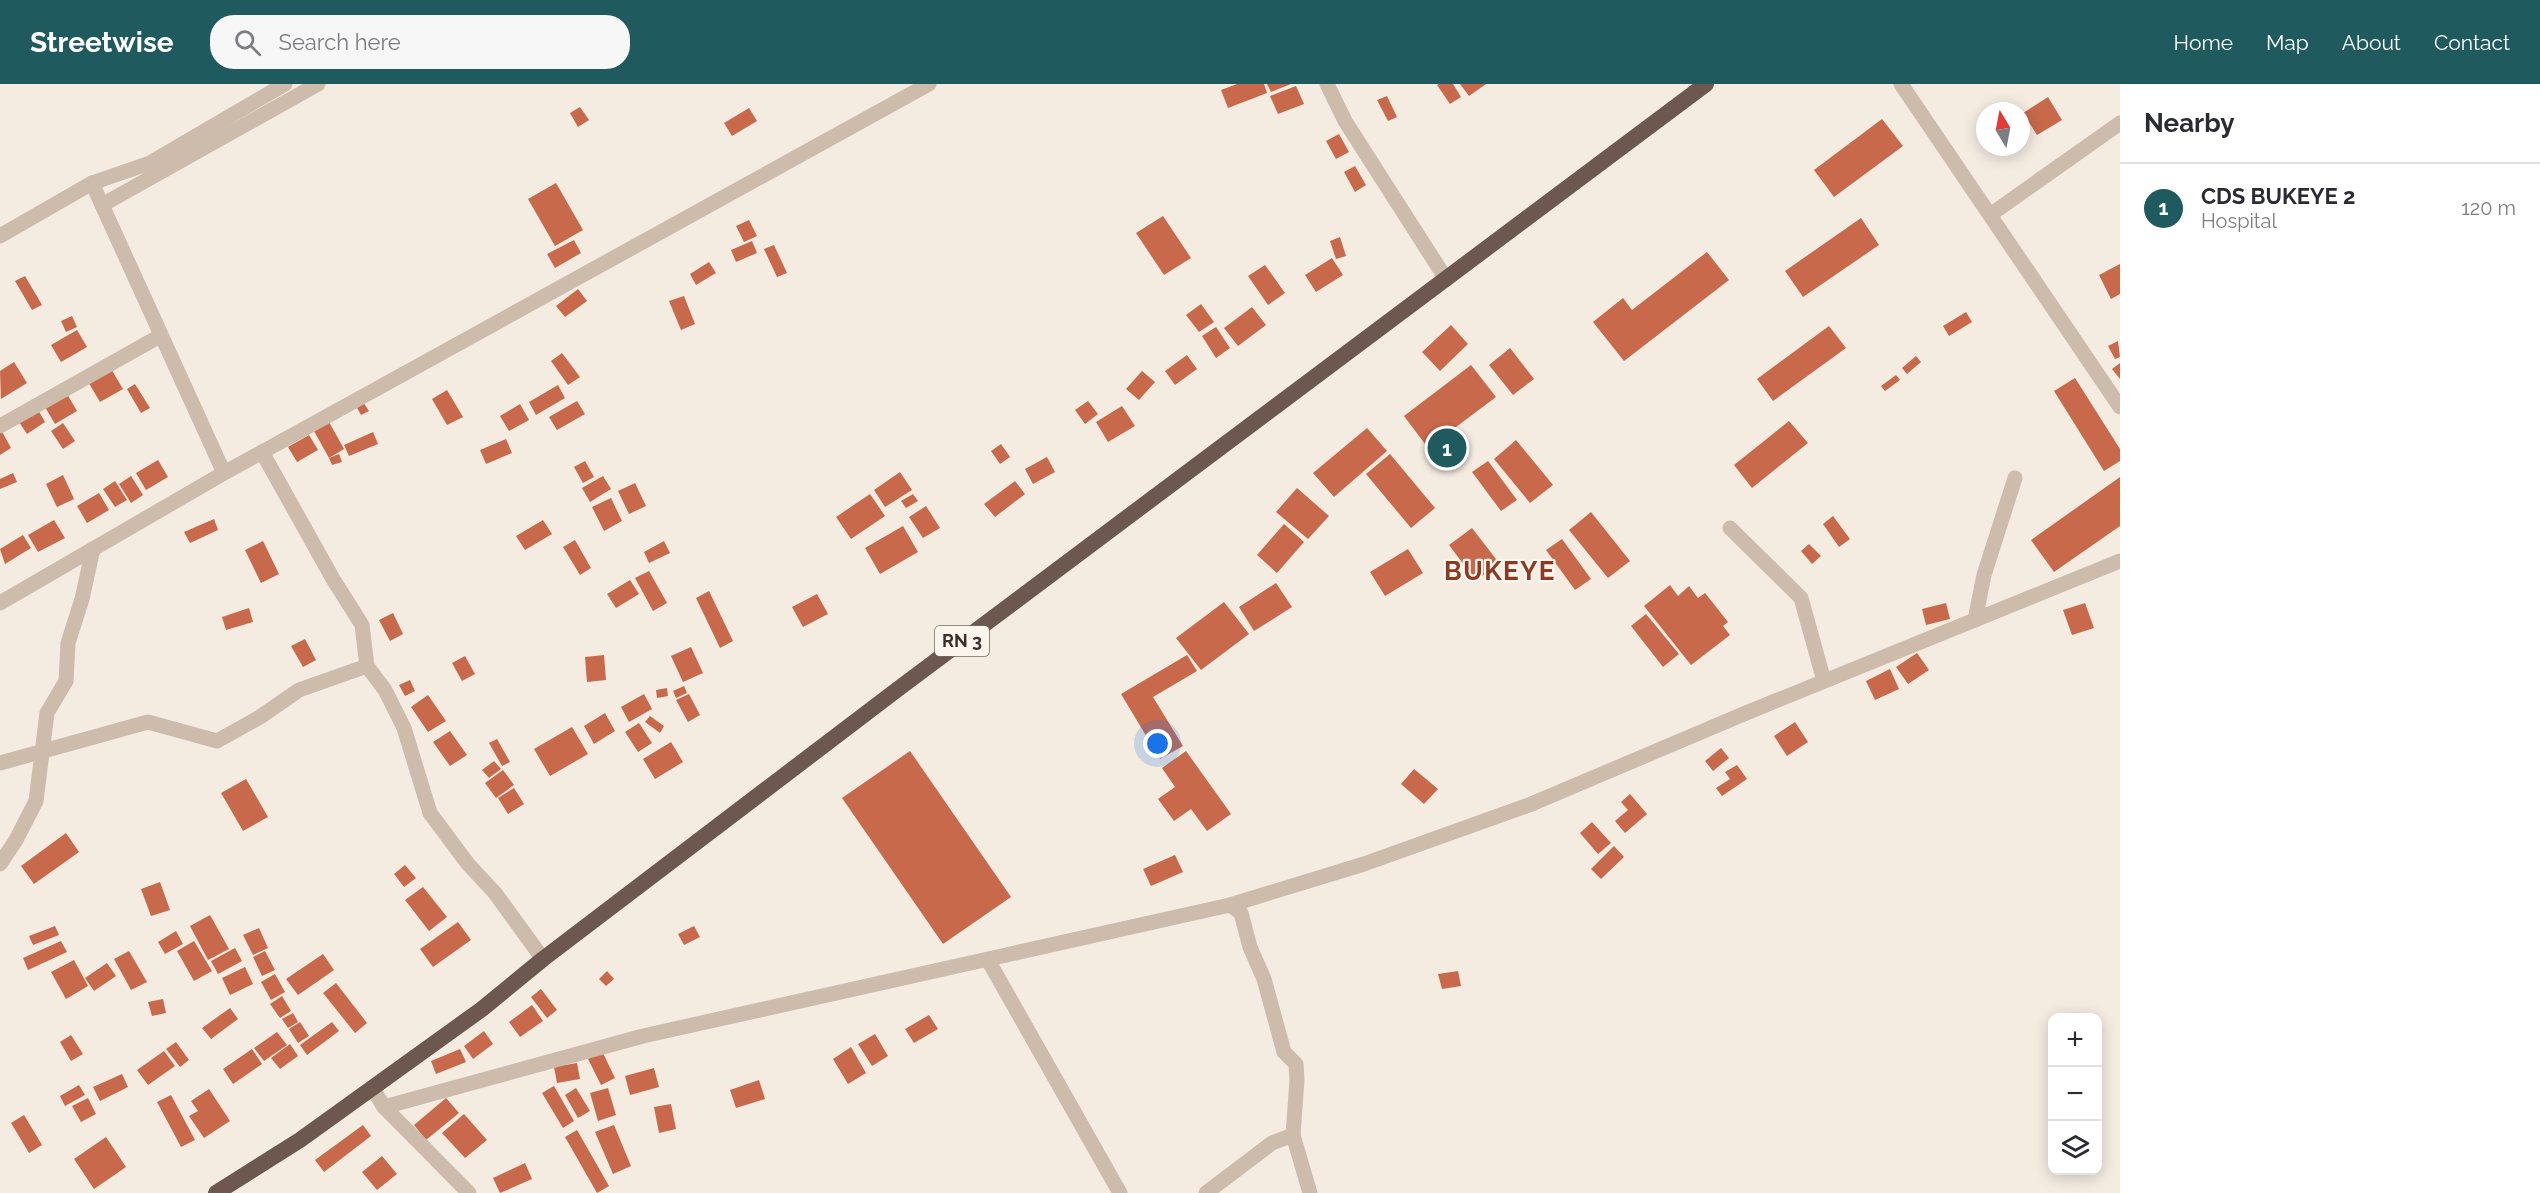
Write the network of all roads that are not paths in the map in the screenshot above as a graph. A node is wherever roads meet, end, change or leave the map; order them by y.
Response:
1 (285, 84) edge
2 (318, 84) edge
3 (929, 84) edge
4 (1327, 84) edge
5 (1706, 84) edge
6 (1901, 84) edge
7 (2120, 123) edge
8 (92, 183) junction
9 (102, 206) junction
10 (1990, 215) junction
11 (0, 236) edge
12 (1446, 279) junction
13 (160, 336) junction
14 (2120, 407) edge
15 (0, 426) edge
16 (262, 452) junction
17 (224, 473) junction
18 (2016, 478) dead end
19 (1730, 528) dead end
20 (93, 549) junction
21 (2120, 561) edge
22 (0, 603) edge
23 (1975, 620) junction
24 (367, 666) junction
25 (1824, 681) junction
26 (42, 751) junction
27 (0, 763) edge
28 (0, 864) edge
29 (1230, 905) junction
30 (543, 959) junction
31 (988, 960) junction
32 (373, 1089) junction
33 (384, 1107) junction
34 (1293, 1135) junction
35 (216, 1193) edge
36 (469, 1193) edge
37 (1120, 1193) edge
38 (1206, 1193) edge
39 (1310, 1193) edge

1 - 8 street
2 - 9 street
3 - 16 street
4 - 12 street
5 - 12 highway, RN 3
6 - 10 street
7 - 10 street
8 - 9 street
8 - 11 street
9 - 13 street
10 - 14 street
12 - 30 highway, RN 3
13 - 15 street
13 - 17 street
16 - 17 street
16 - 24 street
17 - 20 street
18 - 23 street
19 - 25 street
20 - 22 street
20 - 26 street
21 - 23 street
23 - 25 street
24 - 26 street
24 - 30 street
25 - 29 street
26 - 27 street
26 - 28 street
29 - 31 street
29 - 34 street
30 - 32 highway, RN 3
31 - 33 street
31 - 37 street
32 - 33 street
32 - 35 highway, RN 3
33 - 36 street
34 - 38 street
34 - 39 street

